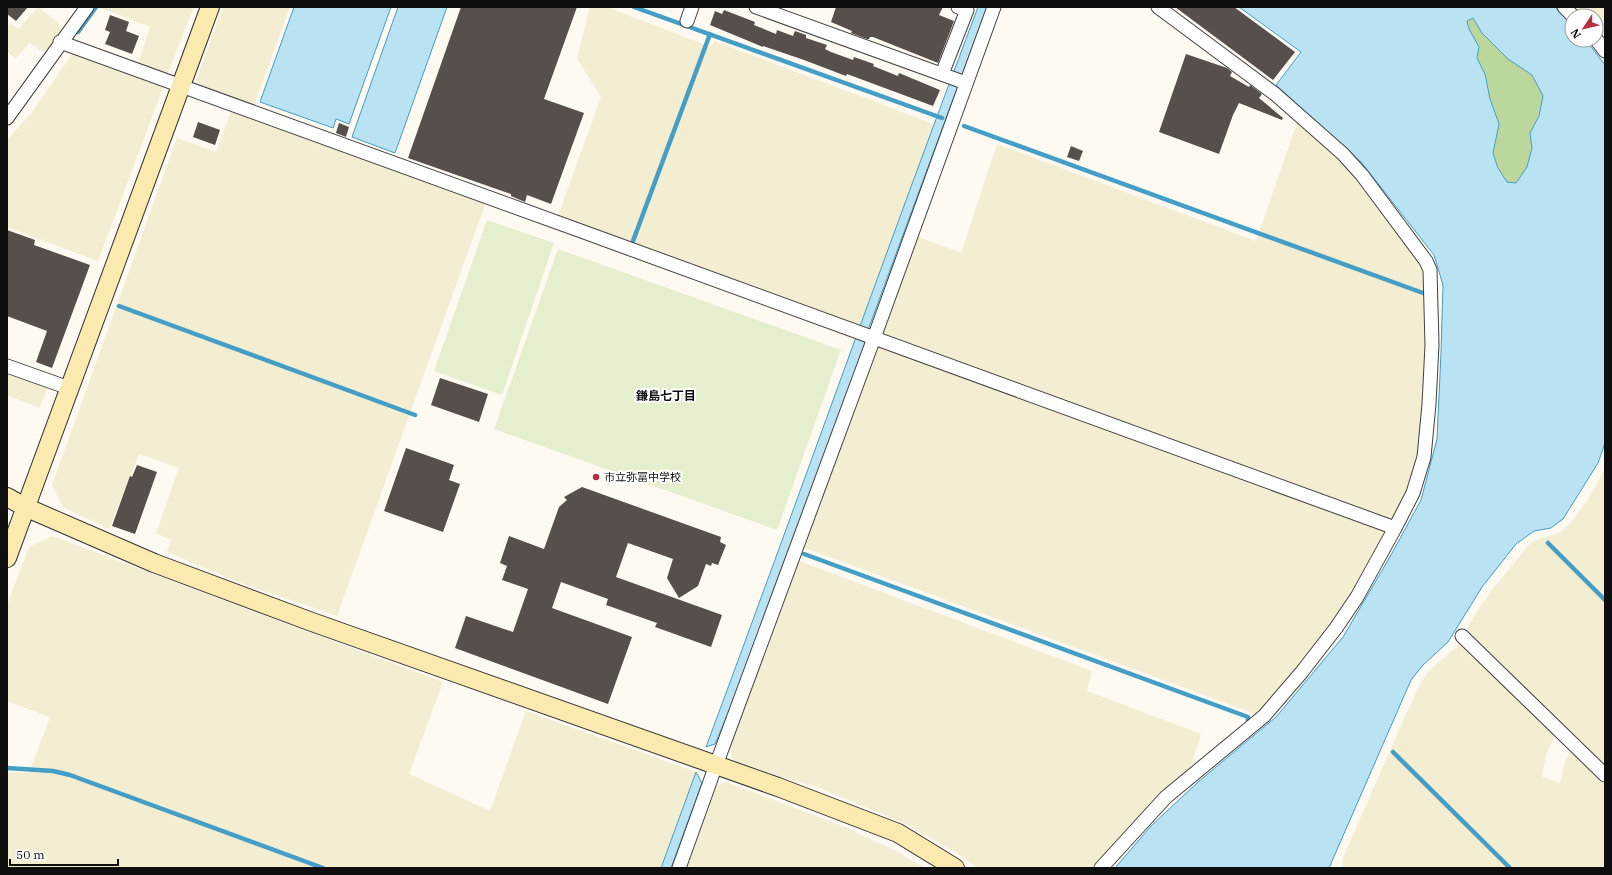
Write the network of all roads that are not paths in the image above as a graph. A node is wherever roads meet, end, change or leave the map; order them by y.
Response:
1 (87, 7) edge
2 (210, 7) edge
3 (692, 7) edge
4 (756, 7) edge
5 (958, 7) edge
6 (994, 7) edge
7 (1158, 7) edge
8 (687, 21) dead end
9 (60, 42) junction
10 (945, 75) junction
11 (966, 83) junction
12 (180, 85) junction
13 (7, 118) edge
14 (874, 338) junction
15 (7, 366) edge
16 (69, 388) junction
17 (7, 497) edge
18 (25, 508) junction
19 (1396, 528) junction
20 (7, 558) edge
21 (1462, 636) dead end
22 (716, 765) junction
23 (1605, 775) edge
24 (679, 868) edge
25 (955, 868) edge
26 (1101, 868) edge

1 - 9 street
2 - 12 street
3 - 8 street
4 - 10 street
5 - 10 street
6 - 11 street
7 - 19 street
9 - 12 street
9 - 13 street
10 - 11 street
11 - 14 street
12 - 14 street
12 - 16 street
14 - 19 street
14 - 22 street
15 - 16 street
16 - 18 street
17 - 18 street
18 - 20 street
18 - 22 street
19 - 26 street
21 - 23 street
22 - 24 street
22 - 25 street

